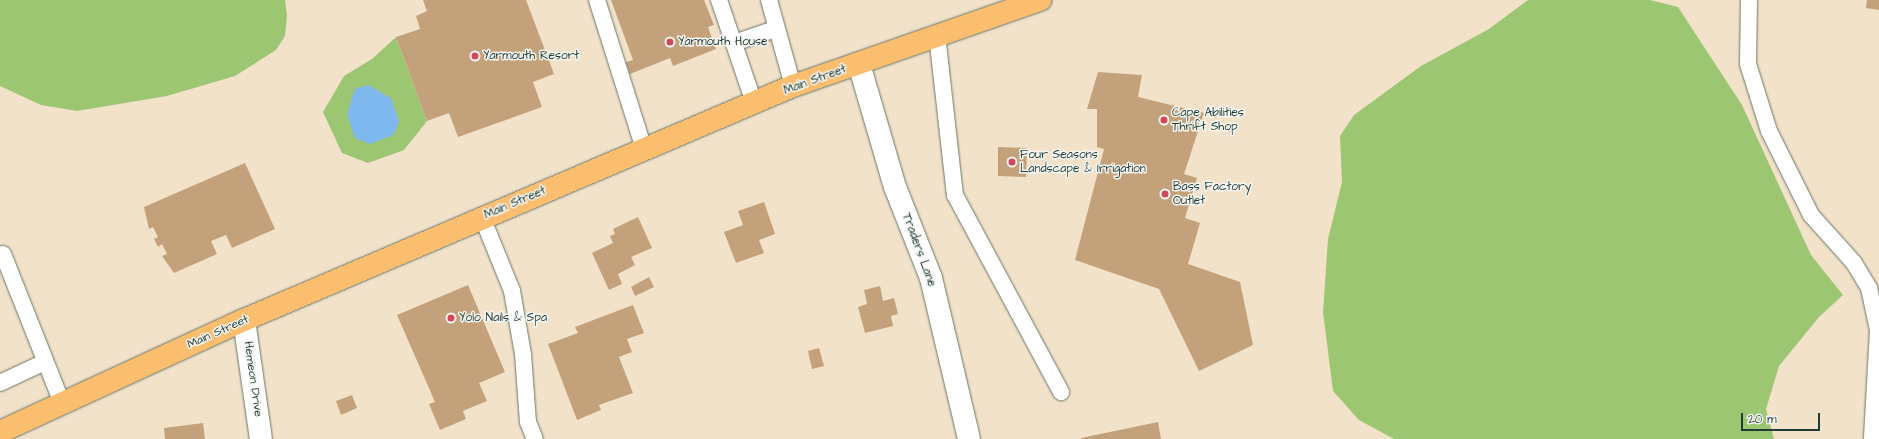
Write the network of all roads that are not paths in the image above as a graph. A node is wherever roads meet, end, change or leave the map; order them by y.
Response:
1 (597, 0) edge
2 (719, 0) edge
3 (769, 0) edge
4 (1040, 0) edge
5 (1749, 0) edge
6 (775, 29) junction
7 (937, 35) junction
8 (734, 43) junction
9 (859, 64) junction
10 (793, 86) junction
11 (754, 103) junction
12 (644, 149) junction
13 (482, 217) junction
14 (3, 254) dead end
15 (244, 320) junction
16 (45, 362) junction
17 (0, 383) edge
18 (1061, 392) dead end
19 (62, 403) junction
20 (0, 432) edge
21 (261, 439) edge
22 (535, 439) edge
23 (969, 439) edge
24 (1872, 439) edge

1 - 12 lane
2 - 8 lane
3 - 6 lane
4 - 7 main road, Main Street
5 - 24 lane
6 - 8 lane
6 - 10 lane
7 - 9 main road, Main Street
7 - 18 lane
8 - 11 lane
9 - 10 main road, Main Street
9 - 23 street, Traders Lane
10 - 11 main road, Main Street
11 - 12 main road, Main Street
12 - 13 main road, Main Street
13 - 15 main road, Main Street
13 - 22 lane
14 - 16 lane
15 - 19 main road, Main Street
15 - 21 street, Hemeon Drive
16 - 17 lane
16 - 19 lane
19 - 20 main road, Main Street

